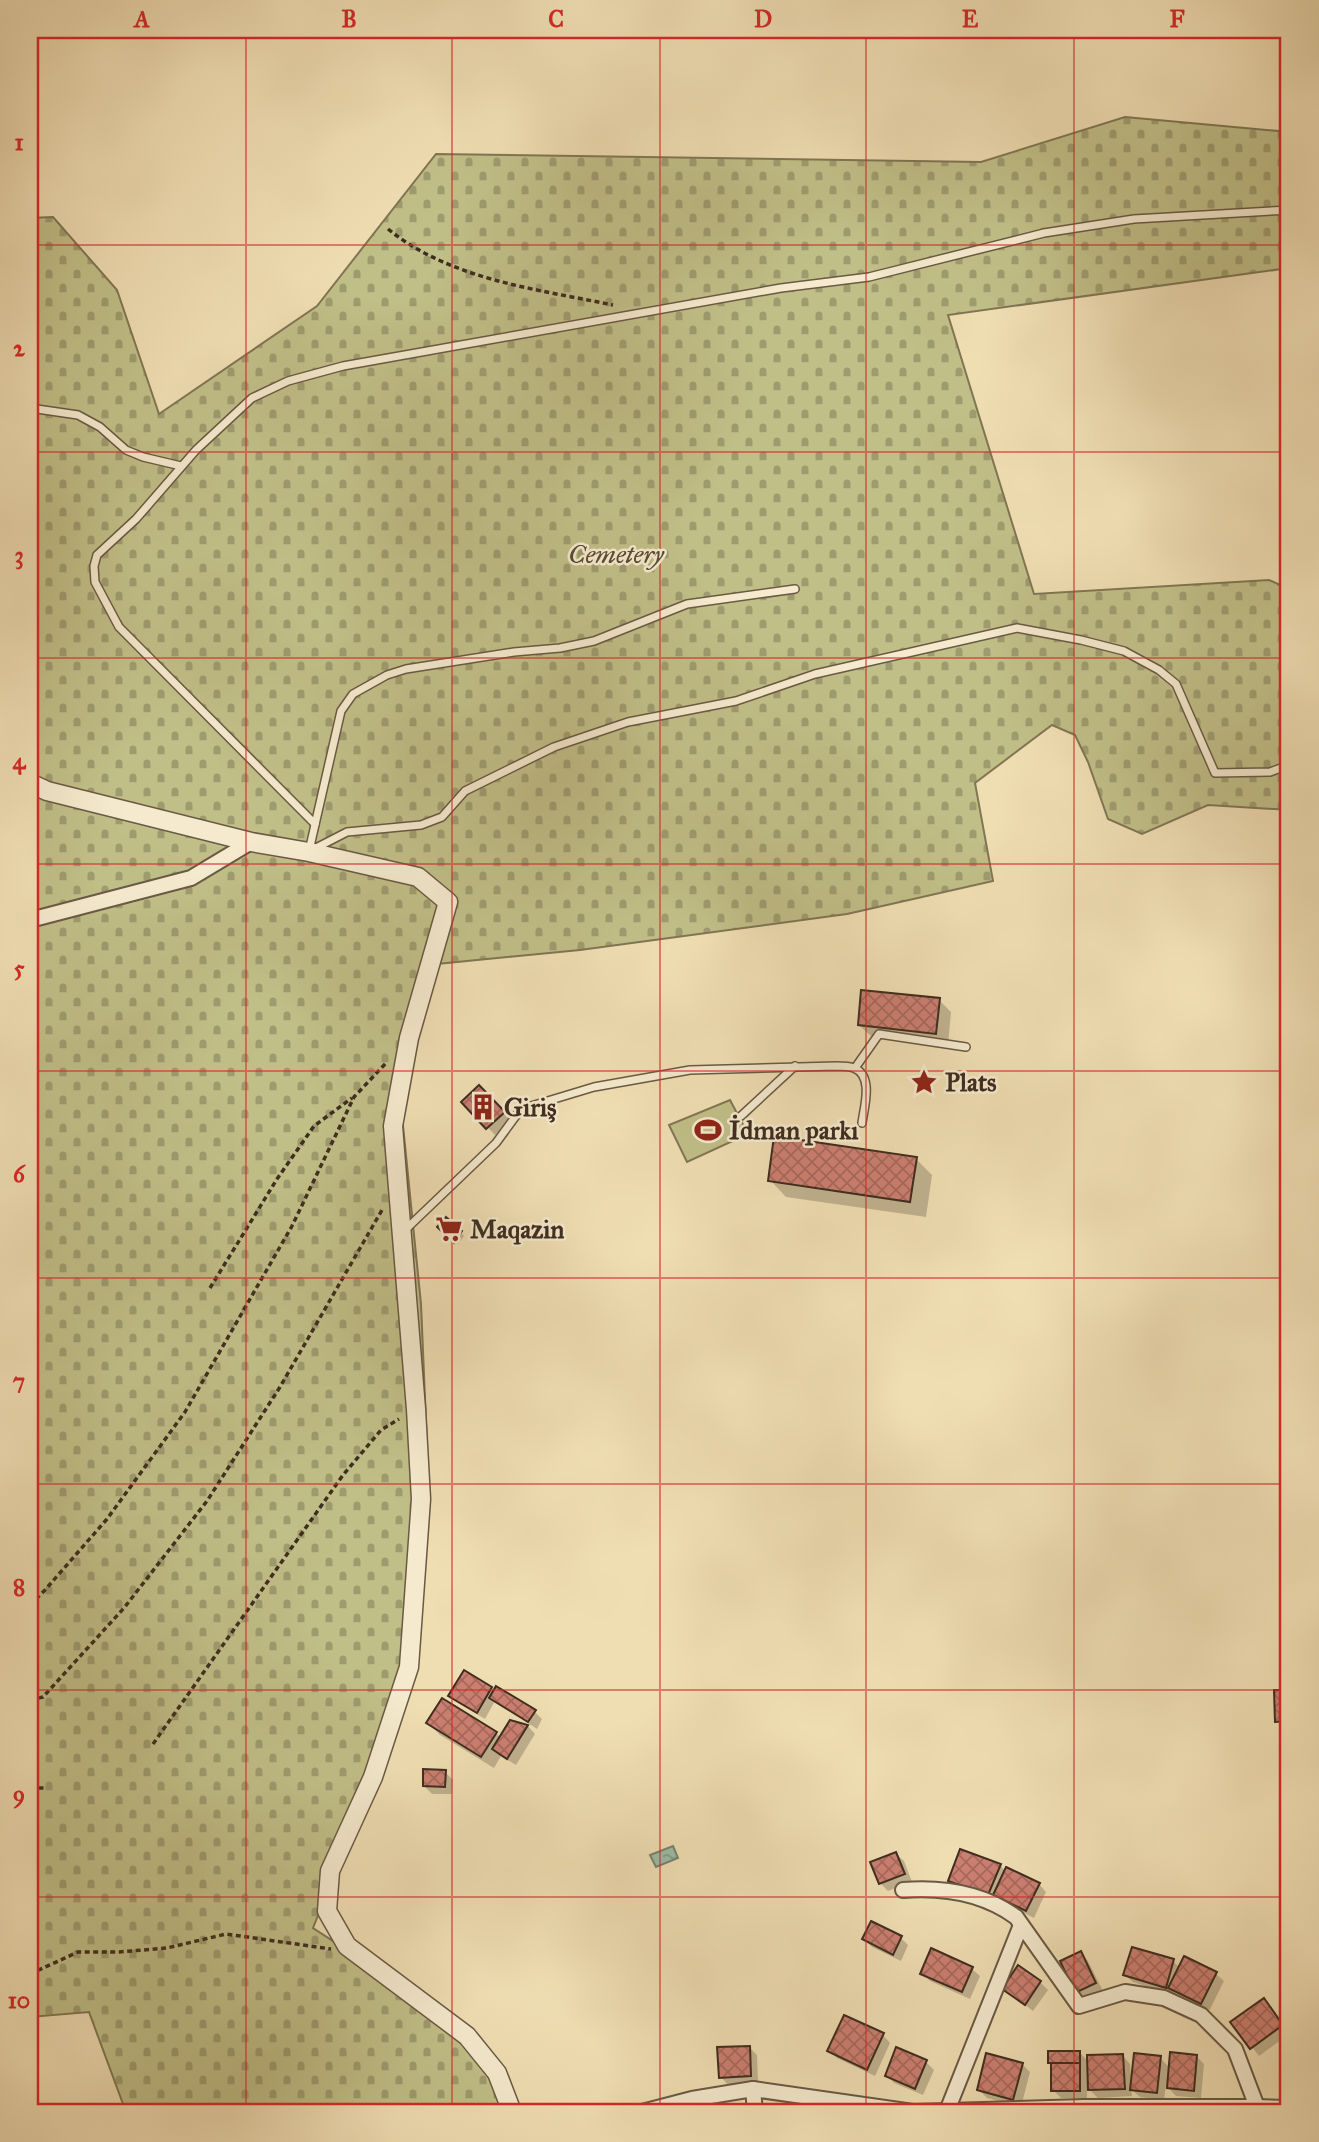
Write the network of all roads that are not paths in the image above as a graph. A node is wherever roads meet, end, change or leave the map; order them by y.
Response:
1 (1289, 210) edge
2 (30, 408) edge
3 (181, 466) junction
4 (795, 589) dead end
5 (1289, 765) edge
6 (30, 783) edge
7 (315, 824) junction
8 (251, 842) junction
9 (309, 852) junction
10 (30, 920) edge
11 (966, 1047) dead end
12 (795, 1066) junction
13 (855, 1068) junction
14 (741, 1116) dead end
15 (862, 1123) dead end
16 (402, 1232) junction
17 (903, 1890) dead end
18 (1021, 1925) junction
19 (753, 2089) junction
20 (1257, 2109) edge
21 (1289, 2109) edge
22 (1084, 2110) edge
23 (947, 2111) edge
24 (512, 2112) edge
25 (642, 2112) edge
26 (755, 2112) edge
27 (913, 2112) edge

1 - 3 lane
2 - 3 lane
3 - 7 lane
4 - 7 lane
5 - 9 lane
6 - 8 street
7 - 9 lane
8 - 9 street
8 - 10 street
9 - 16 street
11 - 13 lane
12 - 13 lane
12 - 14 lane
12 - 16 lane
13 - 15 lane
16 - 24 street
17 - 18 street
18 - 20 street
18 - 23 street
19 - 25 street
19 - 26 street
19 - 27 street
20 - 21 street
20 - 22 street
22 - 23 street
23 - 27 street

